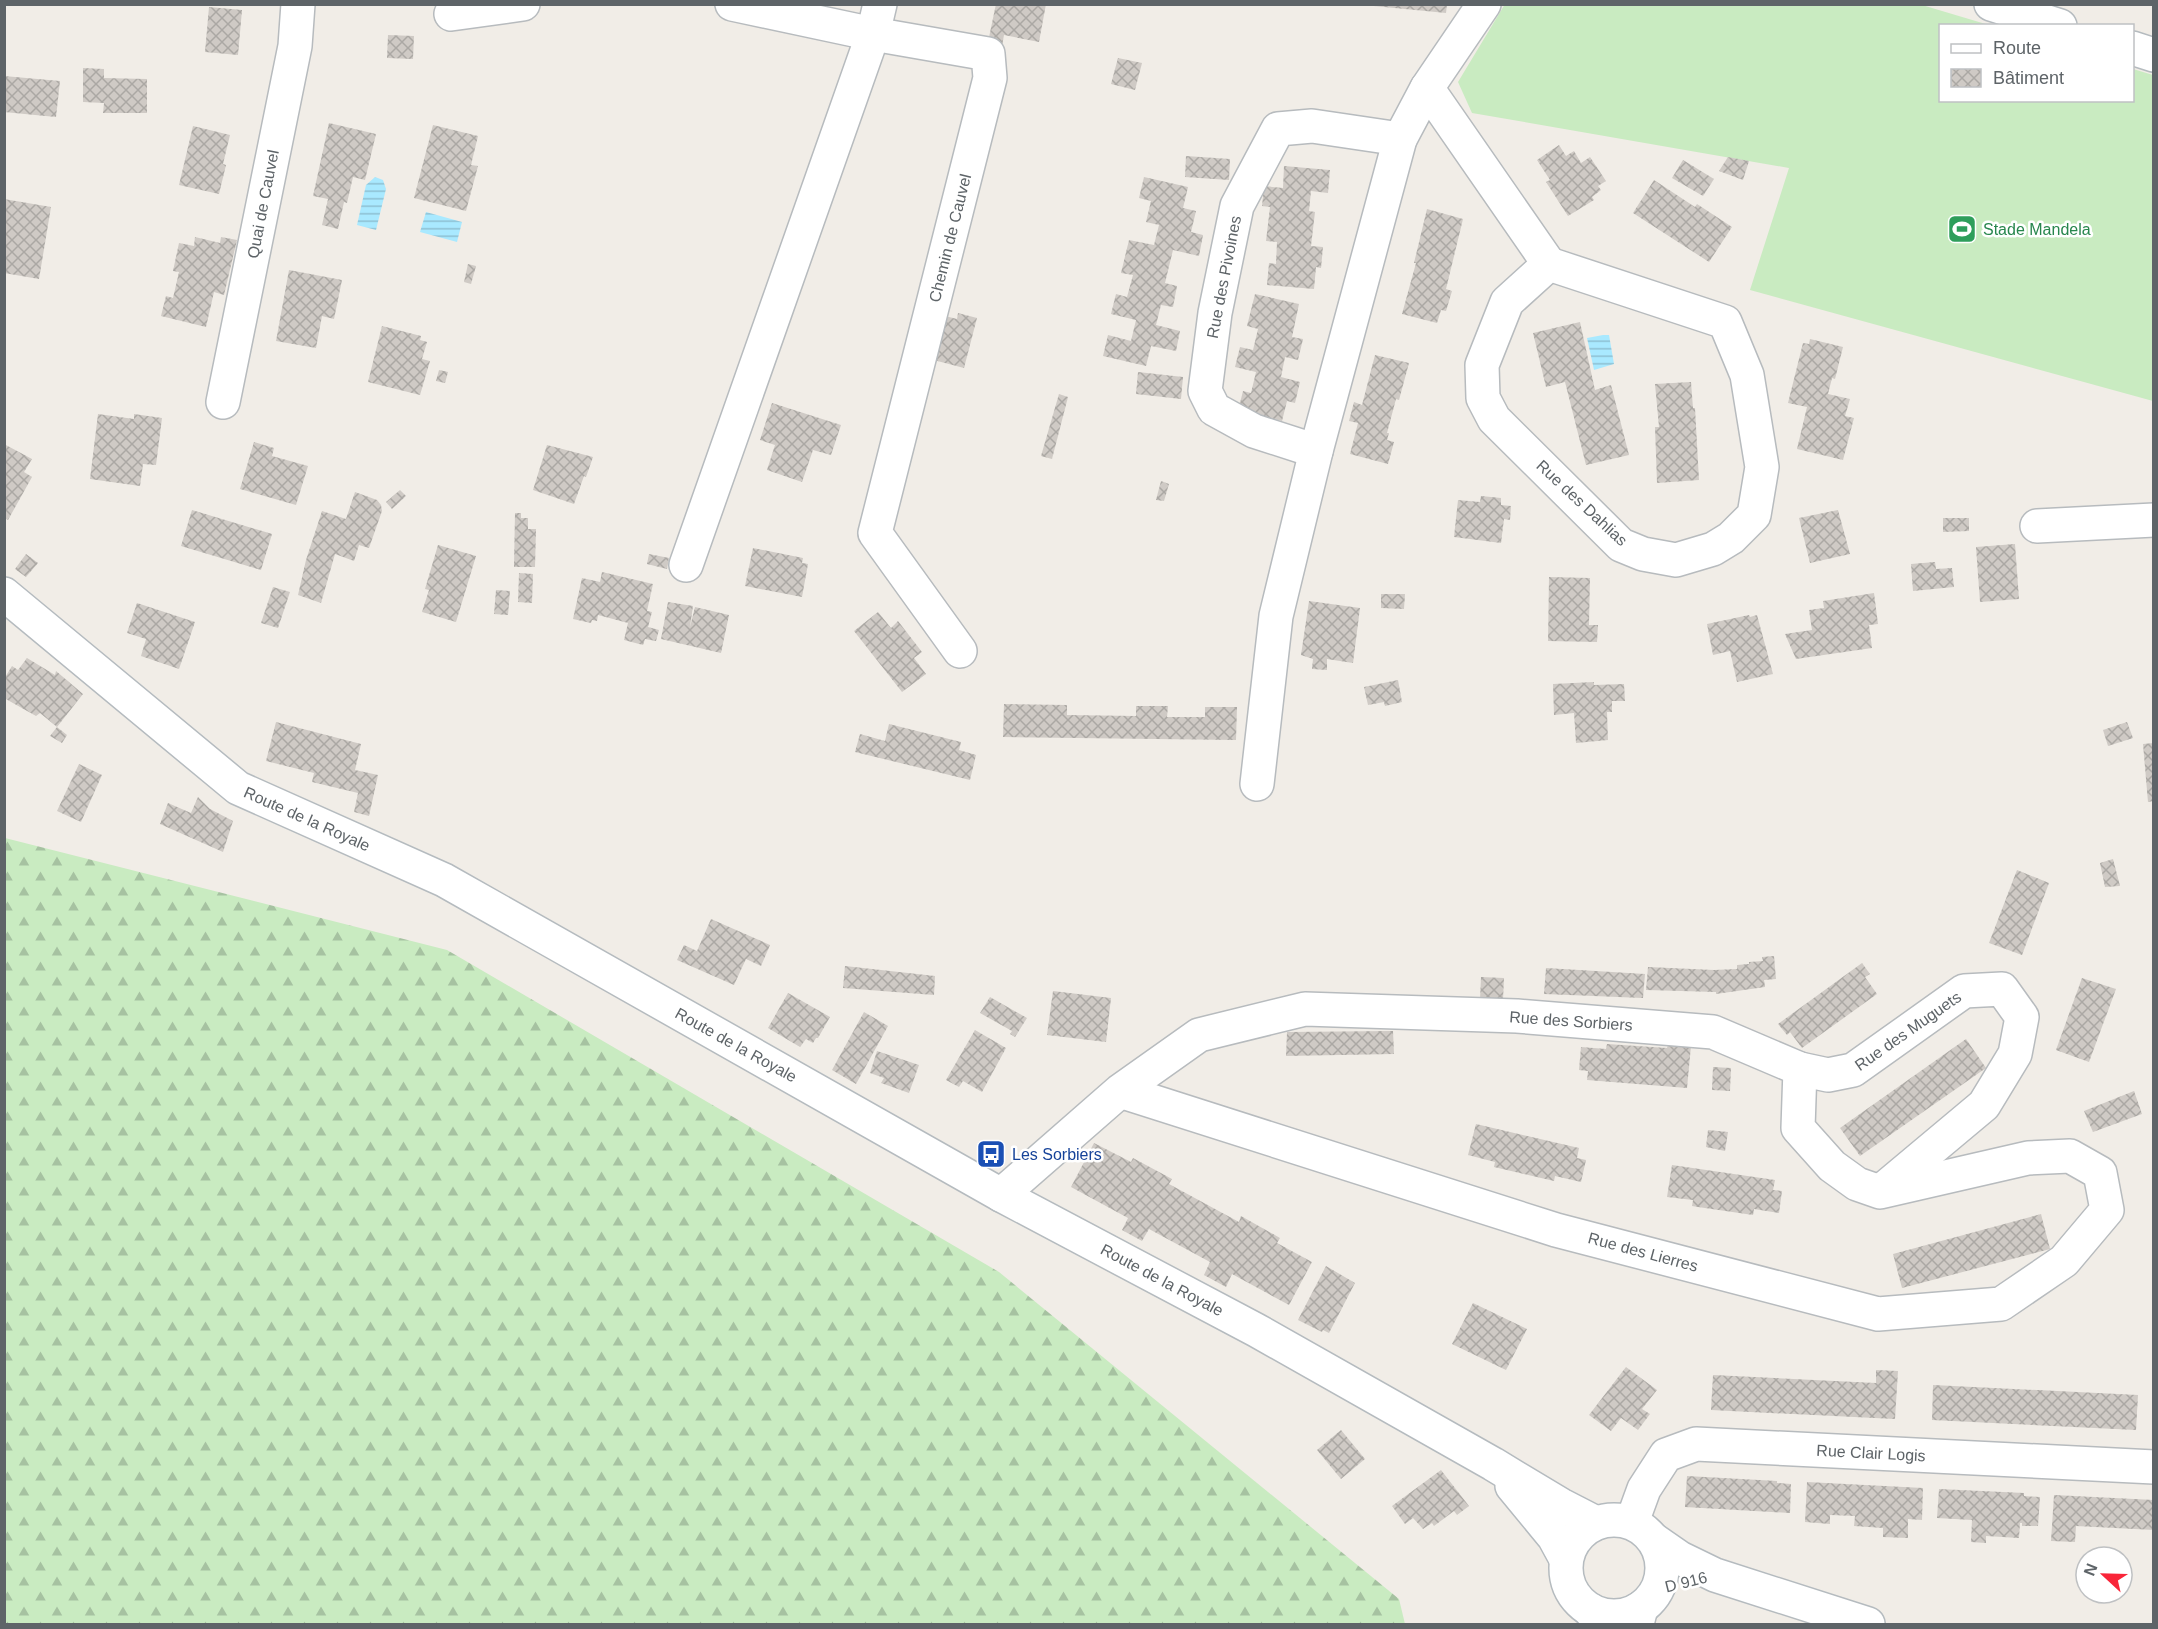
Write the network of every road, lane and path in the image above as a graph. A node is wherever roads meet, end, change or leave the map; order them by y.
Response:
1 (298, 4) edge
2 (523, 4) edge
3 (732, 4) edge
4 (1484, 4) edge
5 (1990, 4) edge
6 (451, 14) dead end
7 (877, 19) edge
8 (2054, 24) edge
9 (2134, 48) edge
10 (2154, 55) edge
11 (1427, 88) junction
12 (1400, 139) junction
13 (1549, 264) junction
14 (223, 402) dead end
15 (1316, 451) junction
16 (2154, 520) edge
17 (2037, 526) dead end
18 (686, 565) dead end
19 (4, 594) edge
20 (960, 651) dead end
21 (1257, 784) dead end
22 (1800, 1069) junction
23 (1120, 1090) junction
24 (1880, 1192) junction
25 (1001, 1195) junction
26 (1494, 1464) junction
27 (2154, 1467) edge
28 (1596, 1523) junction
29 (1643, 1531) junction
30 (1566, 1559) junction
31 (1715, 1575) junction
32 (1645, 1607) edge
33 (1596, 1617) edge
34 (1868, 1624) edge

1 - 14 street, Quai de Cauvel
2 - 6 street
3 - 7 street, Chemin de Cauvel
4 - 11 street
5 - 8 street
7 - 18 street
7 - 20 street, Chemin de Cauvel
9 - 10 street
11 - 12 street
11 - 13 street
12 - 15 street
12 - 15 street, Rue des Pivoines
13 - 13 street, Rue des Dahlias
15 - 21 street
16 - 17 street
19 - 25 street, Route de la Royale
22 - 23 street, Rue des Sorbiers
22 - 24 street
22 - 24 street, Rue des Muguets
23 - 24 street, Rue des Lierres
23 - 25 street, Rue des Sorbiers
25 - 26 street, Route de la Royale
26 - 28 street, Route de la Royale
26 - 30 street, Route de la Royale
27 - 29 street, Rue Clair Logis
28 - 29 street
28 - 30 street
29 - 31 street
29 - 32 street
30 - 33 street
31 - 32 street, D 916
31 - 34 street
32 - 33 street

